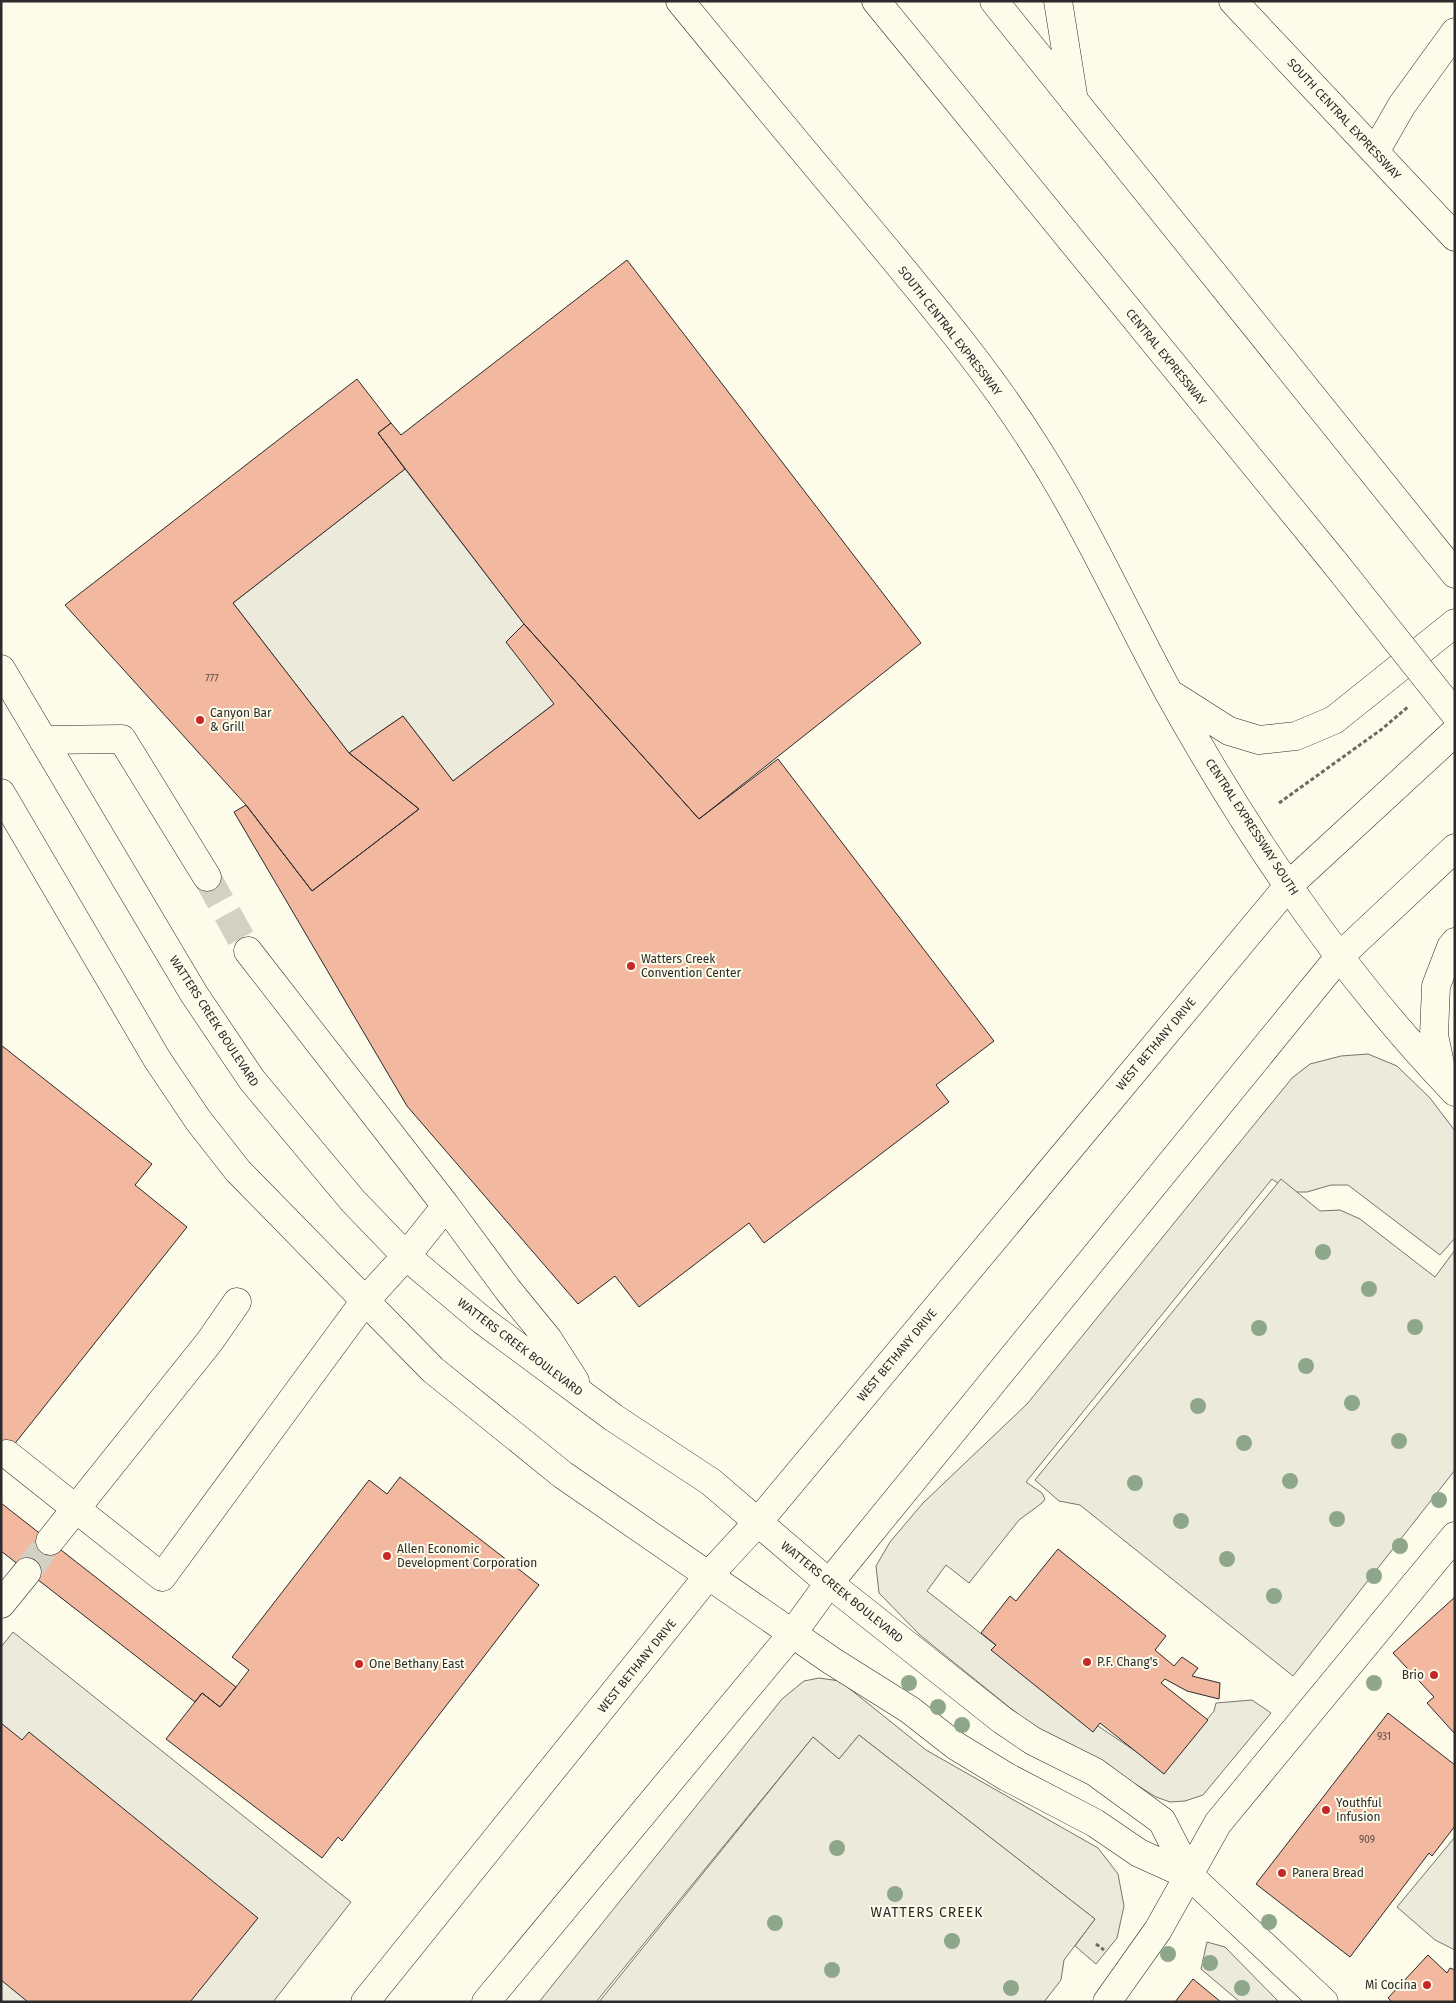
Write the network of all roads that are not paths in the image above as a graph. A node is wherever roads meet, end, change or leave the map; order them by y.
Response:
1 (680, 1) edge
2 (876, 1) edge
3 (994, 1) edge
4 (1058, 1) edge
5 (1233, 1) edge
6 (1455, 32) edge
7 (1075, 102) junction
8 (1375, 152) junction
9 (1455, 237) edge
10 (1455, 574) edge
11 (1455, 624) edge
12 (1, 669) edge
13 (1170, 694) junction
14 (1455, 714) edge
15 (1455, 732) edge
16 (43, 740) junction
17 (1, 794) edge
18 (1455, 848) edge
19 (207, 876) tunnel mouth
20 (1289, 885) junction
21 (1455, 942) edge
22 (248, 951) tunnel mouth
23 (1339, 957) junction
24 (1449, 1087) edge
25 (446, 1206) junction
26 (406, 1256) junction
27 (237, 1302) dead end
28 (364, 1302) junction
29 (584, 1396) junction
30 (7, 1454) dead end
31 (76, 1509) junction
32 (758, 1522) junction
33 (1455, 1536) edge
34 (50, 1542) tunnel mouth
35 (27, 1572) tunnel mouth
36 (708, 1576) junction
37 (830, 1584) junction
38 (1, 1604) edge
39 (792, 1634) junction
40 (1190, 1876) junction
41 (365, 2002) edge
42 (486, 2002) edge
43 (1107, 2002) edge
44 (1324, 2002) edge

1 - 13 main road, SOUTH CENTRAL EXPRESSWAY
2 - 14 main road, CENTRAL EXPRESSWAY, bridge
3 - 7 main road
4 - 7 main road
5 - 8 main road, SOUTH CENTRAL EXPRESSWAY
6 - 8 main road
7 - 10 main road
8 - 9 main road, SOUTH CENTRAL EXPRESSWAY
11 - 13 main road
12 - 16 main road, WATTERS CREEK BOULEVARD
13 - 20 main road, CENTRAL EXPRESSWAY SOUTH
15 - 20 main road, WEST BETHANY DRIVE
16 - 19 main road
16 - 26 main road, WATTERS CREEK BOULEVARD
17 - 28 main road, WATTERS CREEK BOULEVARD
18 - 23 main road
20 - 23 main road, CENTRAL EXPRESSWAY SOUTH
20 - 32 main road, WEST BETHANY DRIVE
21 - 24 main road
22 - 25 main road
23 - 24 main road
23 - 37 main road
25 - 26 main road
25 - 29 main road
26 - 28 main road
26 - 29 main road, WATTERS CREEK BOULEVARD
27 - 31 main road
28 - 31 main road
28 - 36 main road, WATTERS CREEK BOULEVARD
29 - 32 main road, WATTERS CREEK BOULEVARD
30 - 31 main road
31 - 34 main road
32 - 36 main road, WEST BETHANY DRIVE
32 - 37 main road, WATTERS CREEK BOULEVARD
33 - 40 main road
35 - 38 main road
36 - 39 main road, WATTERS CREEK BOULEVARD
36 - 41 main road, WEST BETHANY DRIVE
37 - 39 main road
37 - 40 main road, WATTERS CREEK BOULEVARD
39 - 40 main road, WATTERS CREEK BOULEVARD
39 - 42 main road
40 - 43 main road
40 - 44 main road, WATTERS CREEK BOULEVARD

